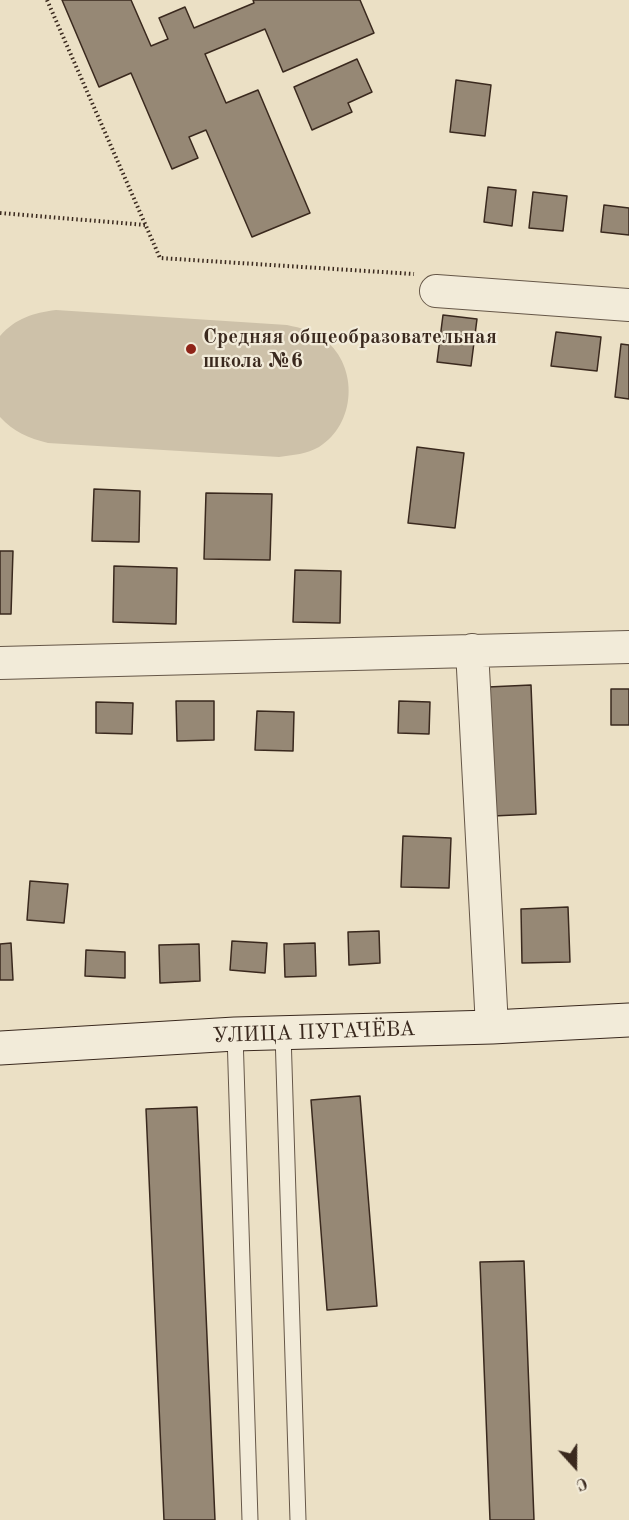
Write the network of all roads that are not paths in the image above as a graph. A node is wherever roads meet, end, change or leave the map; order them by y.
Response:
1 (436, 291) road end
2 (629, 305) edge
3 (629, 647) edge
4 (472, 650) junction
5 (0, 663) edge
6 (629, 1020) edge
7 (492, 1028) junction
8 (283, 1033) junction
9 (235, 1034) junction
10 (0, 1048) edge
11 (250, 1520) edge
12 (298, 1520) edge

1 - 2 street
3 - 4 street
4 - 5 street
4 - 7 street
6 - 7 street, УЛИЦА ПУГАЧЁВА
7 - 8 street, УЛИЦА ПУГАЧЁВА
8 - 9 street, УЛИЦА ПУГАЧЁВА
8 - 12 lane
9 - 10 street, УЛИЦА ПУГАЧЁВА
9 - 11 lane

